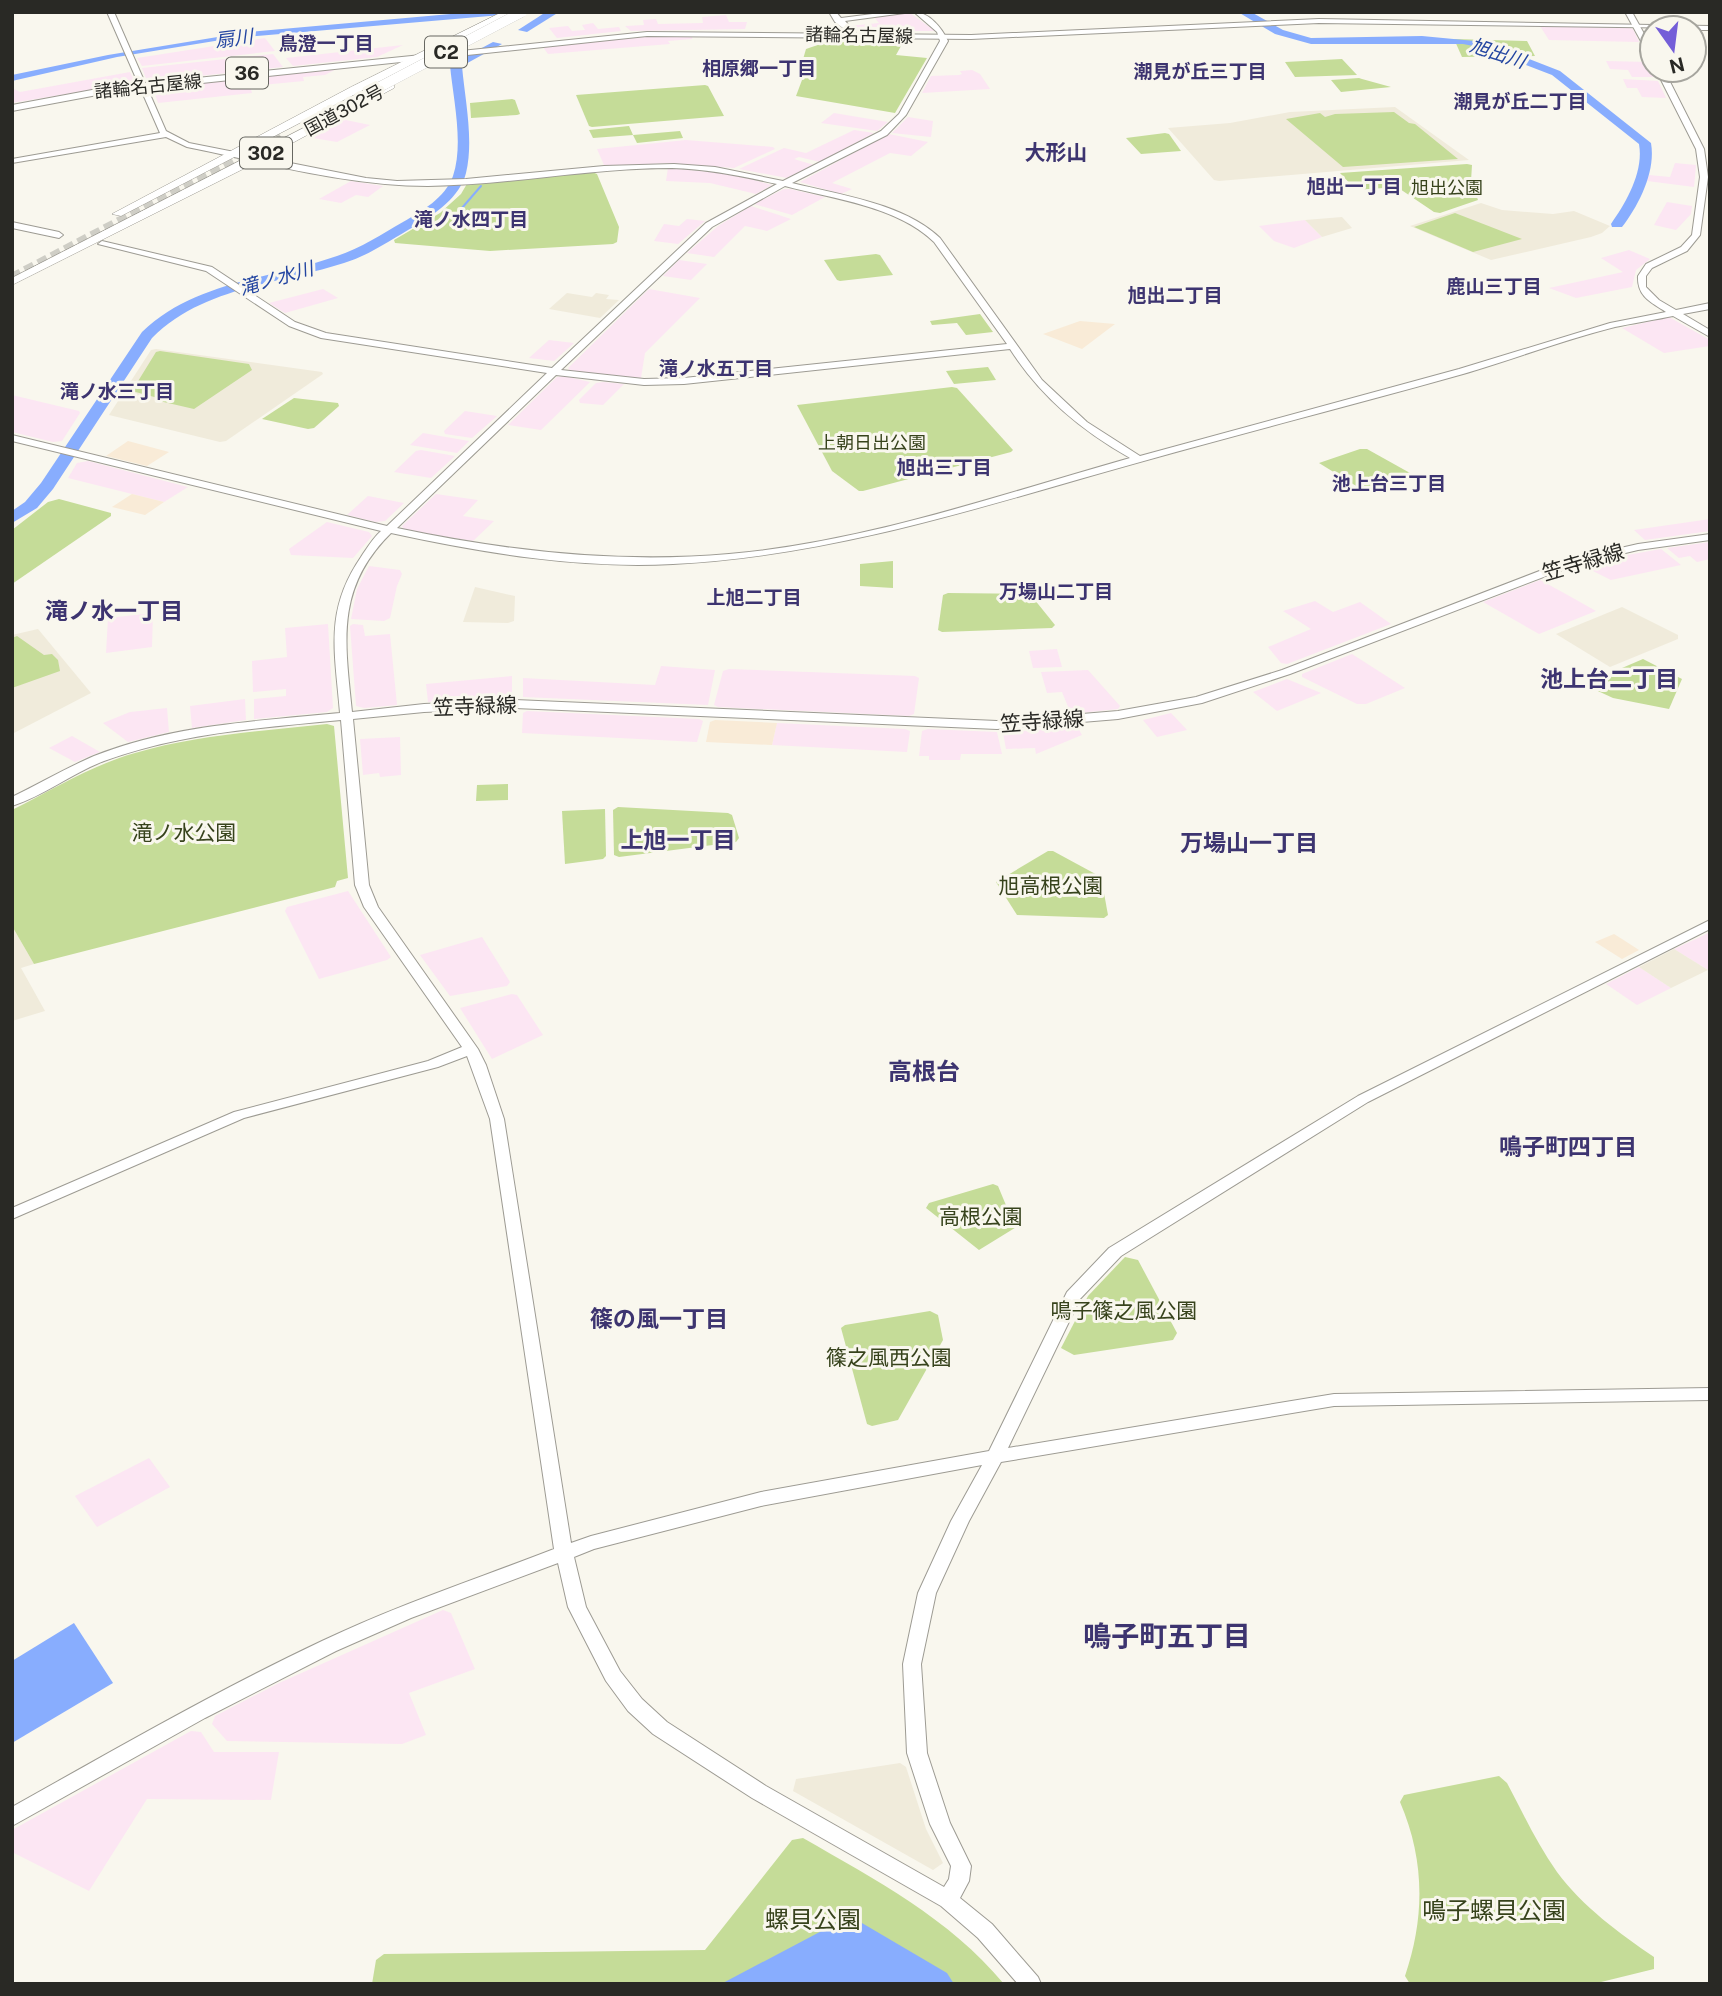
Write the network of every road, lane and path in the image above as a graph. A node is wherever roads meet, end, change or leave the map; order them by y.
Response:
1 (110, 12) edge
2 (832, 12) edge
3 (909, 12) edge
4 (917, 12) edge
5 (1628, 12) edge
6 (516, 13) edge
7 (838, 20) junction
8 (1638, 26) joint
9 (852, 33) junction
10 (944, 36) junction
11 (488, 49) junction
12 (453, 52) junction
13 (420, 56) junction
14 (1667, 84) edge
15 (142, 85) junction
16 (12, 107) edge
17 (302, 133) junction
18 (165, 135) junction
19 (277, 136) tunnel mouth
20 (227, 154) junction
21 (255, 159) junction
22 (12, 161) edge
23 (184, 177) junction
24 (786, 184) junction
25 (108, 219) dead end
26 (12, 225) edge
27 (72, 237) dead end
28 (59, 239) joint
29 (102, 244) dead end
30 (12, 282) edge
31 (1710, 306) edge
32 (1674, 313) junction
33 (1710, 334) edge
34 (1013, 346) junction
35 (554, 372) junction
36 (12, 438) edge
37 (1139, 459) junction
38 (387, 531) junction
39 (1710, 537) edge
40 (346, 716) junction
41 (12, 802) edge
42 (1710, 924) edge
43 (471, 1049) junction
44 (12, 1214) edge
45 (1710, 1394) edge
46 (996, 1455) junction
47 (564, 1553) junction
48 (12, 1817) edge
49 (948, 1900) junction
50 (1031, 1984) edge

1 - 15 street
2 - 7 street
3 - 7 street
4 - 10 street
5 - 8 street
6 - 12 highway, 国道302号 / 302
6 - 13 highway, 国道302号 / 302
6 - 19 highway, C2, bridge
7 - 9 street
8 - 10 main road, 諸輪名古屋線 / 36
9 - 10 main road, 諸輪名古屋線 / 36
9 - 11 main road, 諸輪名古屋線 / 36
10 - 11 main road, 諸輪名古屋線 / 36
10 - 24 street
11 - 12 main road, 諸輪名古屋線 / 36
12 - 13 main road, 諸輪名古屋線 / 36
12 - 17 highway, 国道302号 / 302
13 - 15 main road, 諸輪名古屋線 / 36
13 - 20 highway, 国道302号 / 302
14 - 32 street
15 - 16 main road, 諸輪名古屋線 / 36
15 - 18 street
17 - 20 highway
17 - 21 highway, 国道302号 / 302
18 - 20 street
18 - 22 street
20 - 21 street
20 - 23 highway, 国道302号 / 302
21 - 23 highway
21 - 24 street
21 - 30 highway, 国道302号 / 302
23 - 25 highway, 国道302号 / 302
24 - 34 street
24 - 35 street
26 - 28 street
27 - 28 highway
29 - 35 street
31 - 32 street
32 - 33 street
32 - 37 street
34 - 35 street
34 - 37 street
35 - 38 street
36 - 38 street
37 - 38 street
38 - 40 street
39 - 40 street, 笠寺緑線
40 - 41 street, 笠寺緑線
40 - 43 street
42 - 46 street
43 - 44 street
43 - 47 street
45 - 46 street
46 - 47 street
46 - 49 street
47 - 48 street
47 - 49 street
49 - 50 street

